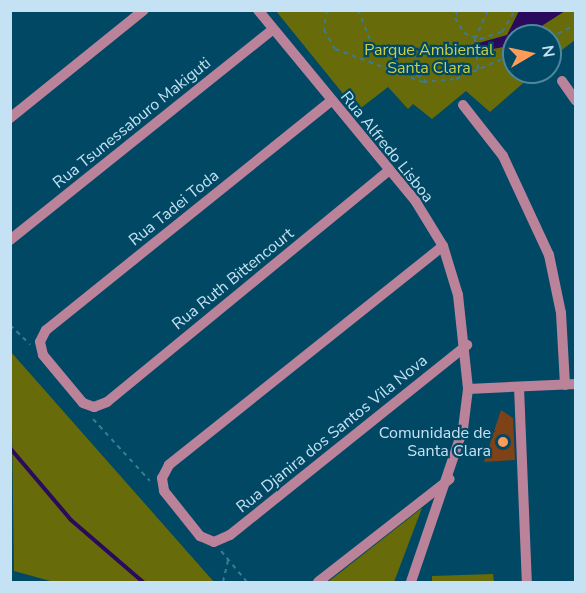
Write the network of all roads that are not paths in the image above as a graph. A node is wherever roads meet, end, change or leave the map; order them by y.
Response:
1 (144, 10) edge
2 (258, 10) edge
3 (273, 29) junction
4 (562, 81) dead end
5 (331, 101) junction
6 (576, 101) edge
7 (463, 105) dead end
8 (10, 118) edge
9 (389, 170) junction
10 (10, 240) edge
11 (443, 246) junction
12 (467, 345) junction
13 (570, 385) edge
14 (519, 387) junction
15 (468, 389) junction
16 (94, 407) joint
17 (450, 479) junction
18 (318, 582) edge
19 (411, 582) edge
20 (527, 582) edge

1 - 8 street
2 - 3 street, Rua Alfredo Lisboa
3 - 5 street, Rua Alfredo Lisboa
3 - 10 street, Rua Tsunessaburo Makiguti
4 - 6 street
5 - 9 street, Rua Alfredo Lisboa
5 - 16 street, Rua Tadei Toda
7 - 13 street
9 - 11 street, Rua Alfredo Lisboa
9 - 16 street, Rua Ruth Bittencourt
11 - 12 street, Rua Alfredo Lisboa
11 - 12 street, Rua Djanira dos Santos Vila Nova
12 - 15 street, Rua Alfredo Lisboa
13 - 14 street
14 - 15 street
14 - 20 street
15 - 17 street, Rua Alfredo Lisboa
17 - 18 street
17 - 19 street, Rua Alfredo Lisboa

